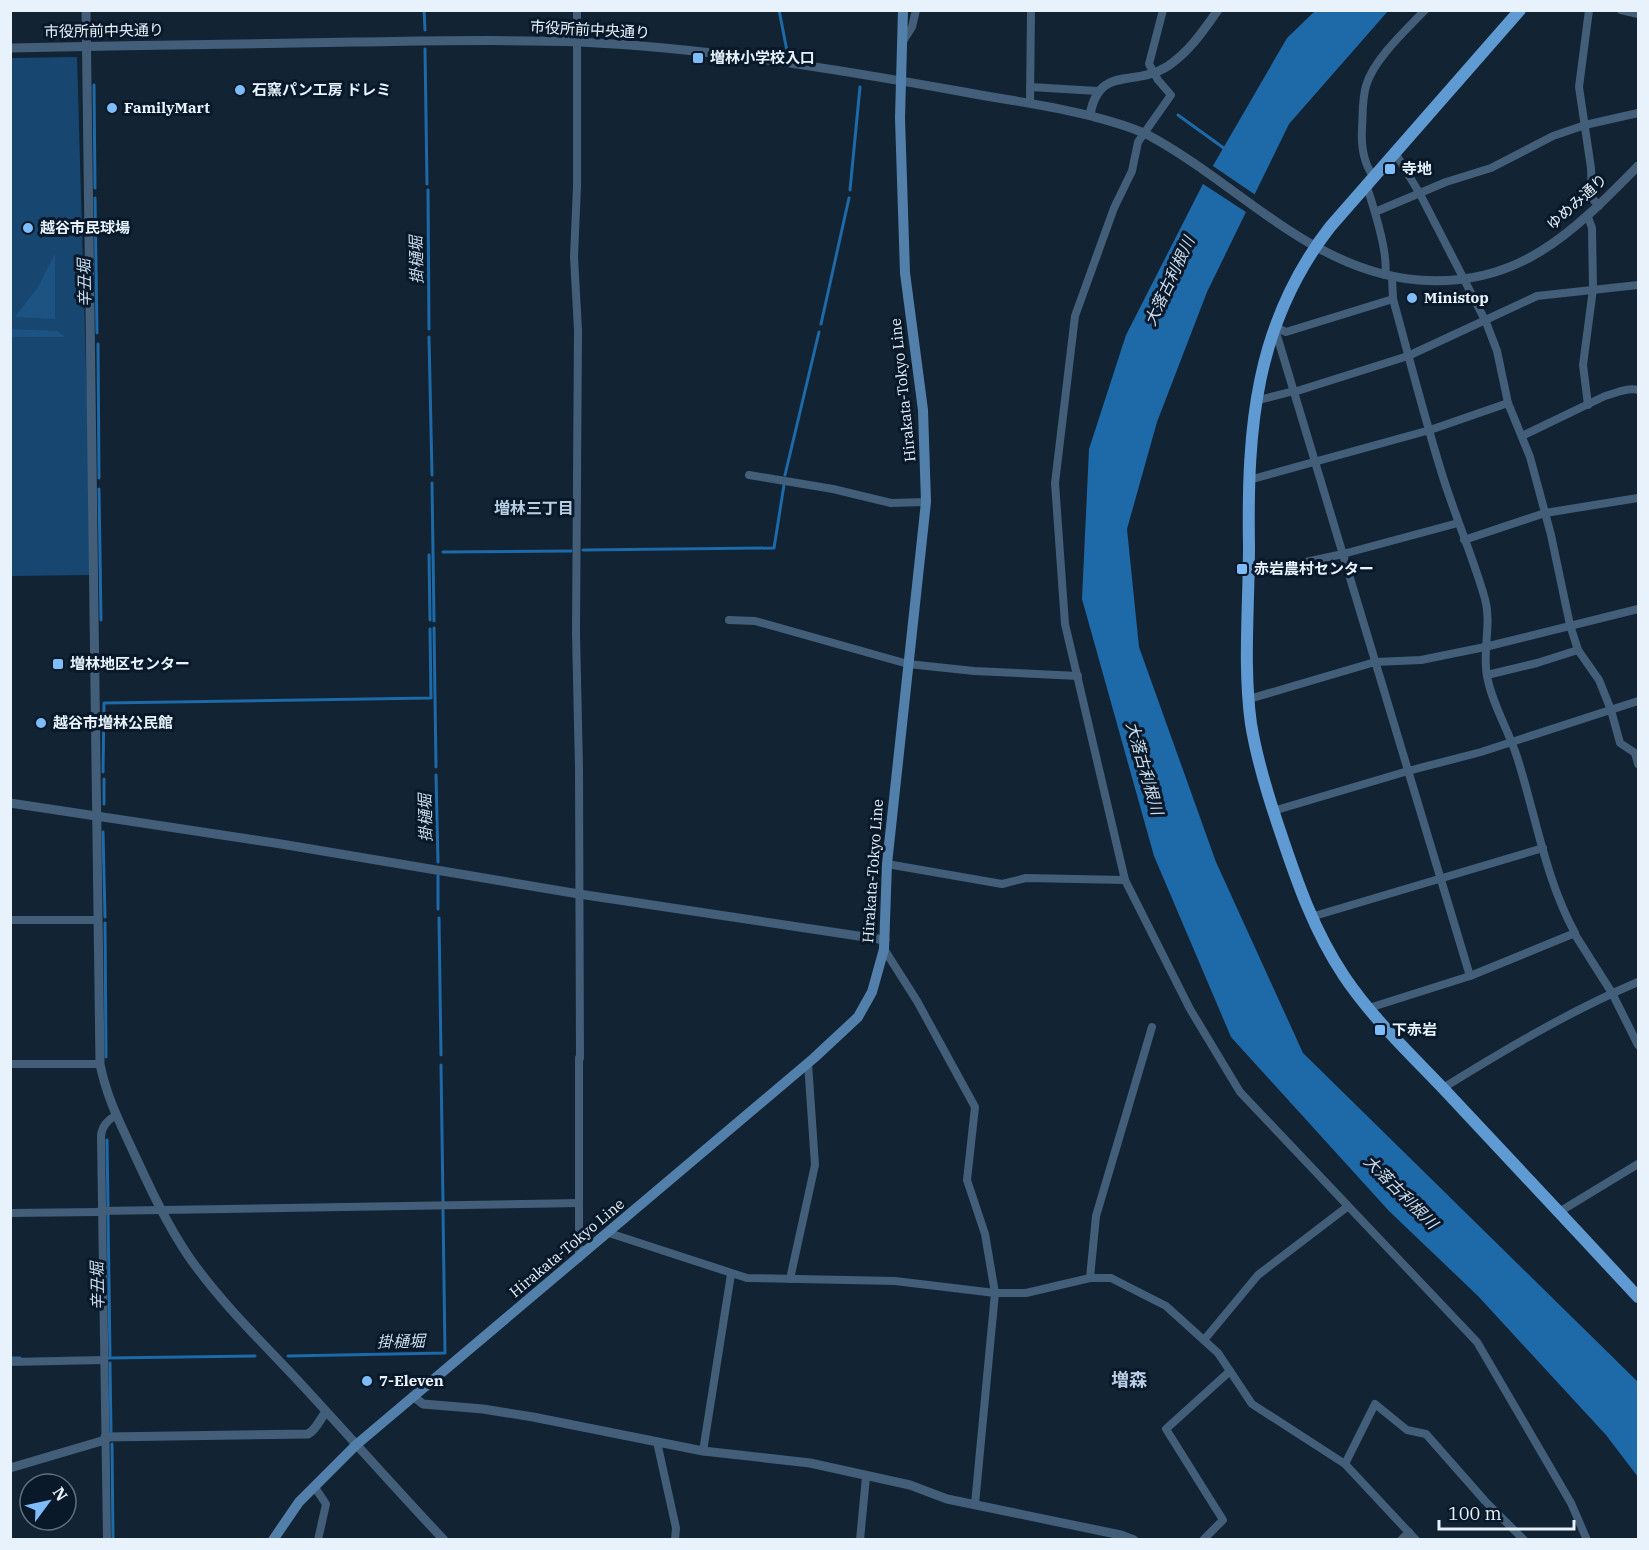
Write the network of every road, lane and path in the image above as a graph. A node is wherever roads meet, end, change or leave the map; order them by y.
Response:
1 (86, 10) edge
2 (577, 10) edge
3 (903, 10) edge
4 (916, 10) edge
5 (1031, 10) edge
6 (1163, 10) edge
7 (1218, 10) edge
8 (1425, 10) edge
9 (1589, 10) edge
10 (1621, 10) edge
11 (1516, 12) edge
12 (1638, 14) edge
13 (903, 41) junction
14 (578, 42) junction
15 (87, 46) junction
16 (10, 48) edge
17 (1155, 72) junction
18 (901, 80) junction
19 (1030, 87) junction
20 (1098, 91) junction
21 (1030, 103) junction
22 (1638, 113) edge
23 (1089, 116) junction
24 (1585, 125) junction
25 (1144, 133) junction
26 (1394, 151) junction
27 (1638, 166) edge
28 (1369, 180) junction
29 (1420, 194) junction
30 (1599, 206) junction
31 (1375, 212) junction
32 (1265, 213) joint
33 (1588, 217) junction
34 (1315, 247) junction
35 (1388, 276) junction
36 (1466, 280) junction
37 (1638, 285) edge
38 (1593, 289) junction
39 (1393, 299) junction
40 (1486, 321) junction
41 (1275, 327) junction
42 (1408, 356) junction
43 (1638, 390) edge
44 (1294, 392) junction
45 (1255, 401) junction
46 (1508, 403) junction
47 (1588, 405) junction
48 (1430, 430) junction
49 (1522, 436) junction
50 (1315, 461) junction
51 (749, 475) dead end
52 (1249, 480) junction
53 (1638, 498) edge
54 (926, 502) junction
55 (1545, 513) junction
56 (1458, 523) junction
57 (1464, 540) junction
58 (1343, 554) junction
59 (1249, 574) junction
60 (1638, 609) edge
61 (729, 621) dead end
62 (1570, 625) junction
63 (1485, 647) junction
64 (1578, 650) junction
65 (1375, 662) junction
66 (908, 664) junction
67 (1487, 675) junction
68 (1078, 676) junction
69 (1249, 699) junction
70 (1638, 701) edge
71 (1611, 710) junction
72 (1512, 742) junction
73 (1638, 765) edge
74 (1408, 771) junction
75 (10, 803) edge
76 (1273, 811) junction
77 (97, 816) junction
78 (1543, 848) junction
79 (886, 864) junction
80 (1441, 877) junction
81 (1125, 880) junction
82 (579, 894) junction
83 (1311, 917) junction
84 (10, 920) edge
85 (98, 920) junction
86 (1574, 933) junction
87 (884, 944) junction
88 (1470, 976) junction
89 (1638, 982) edge
90 (1612, 993) junction
91 (1369, 1008) junction
92 (1152, 1027) dead end
93 (1638, 1045) edge
94 (808, 1063) junction
95 (10, 1064) edge
96 (100, 1064) junction
97 (1443, 1088) junction
98 (116, 1115) junction
99 (1638, 1164) edge
100 (579, 1203) junction
101 (1347, 1207) junction
102 (162, 1210) junction
103 (100, 1211) junction
104 (1559, 1212) junction
105 (10, 1213) edge
106 (609, 1233) junction
107 (579, 1258) junction
108 (731, 1274) junction
109 (1090, 1278) junction
110 (790, 1279) junction
111 (995, 1293) junction
112 (1638, 1297) edge
113 (1204, 1340) junction
114 (103, 1360) junction
115 (10, 1362) edge
116 (1230, 1371) junction
117 (414, 1397) junction
118 (326, 1412) junction
119 (105, 1439) junction
120 (657, 1442) junction
121 (356, 1445) junction
122 (703, 1451) junction
123 (1345, 1464) junction
124 (10, 1468) edge
125 (866, 1477) junction
126 (314, 1486) junction
127 (975, 1504) junction
128 (1409, 1532) junction
129 (107, 1539) edge
130 (273, 1539) edge
131 (318, 1539) edge
132 (444, 1539) edge
133 (675, 1539) edge
134 (860, 1539) edge
135 (1129, 1539) edge
136 (1203, 1539) edge
137 (1401, 1539) edge
138 (1416, 1539) edge
139 (1524, 1539) edge
140 (1587, 1539) edge

1 - 15 street
2 - 14 street
3 - 13 main road, Hirakata-Tokyo Line
4 - 13 street
5 - 19 street
6 - 17 street
7 - 17 street
8 - 28 street
9 - 24 street
10 - 12 street
11 - 26 main road
13 - 18 main road, Hirakata-Tokyo Line
14 - 15 street, 市役所前中央通り
14 - 18 street, 市役所前中央通り
14 - 82 street
15 - 16 street, 市役所前中央通り
15 - 77 street
17 - 20 street
17 - 25 street
18 - 21 street, 市役所前中央通り
18 - 54 main road, Hirakata-Tokyo Line
19 - 20 street
19 - 21 street
20 - 23 street
21 - 23 street, 市役所前中央通り
22 - 24 street
23 - 25 street, 市役所前中央通り
24 - 29 street
24 - 30 street
25 - 32 street, 市役所前中央通り
25 - 68 street
26 - 28 main road
26 - 29 street
27 - 30 street, ゆめみ通り
28 - 31 street
28 - 34 main road
29 - 31 street
29 - 36 street
30 - 33 street, ゆめみ通り
31 - 35 street
32 - 34 street, ゆめみ通り
33 - 36 street, ゆめみ通り
33 - 38 street
34 - 35 street, ゆめみ通り
34 - 41 main road
35 - 36 street, ゆめみ通り
35 - 39 street
36 - 40 street
37 - 38 street
38 - 40 street
38 - 47 street
39 - 41 street
39 - 42 street
40 - 42 street
40 - 46 street
41 - 44 street
41 - 45 main road
42 - 44 street
42 - 48 street
43 - 47 street
44 - 45 street
44 - 50 street
45 - 52 main road
46 - 48 street
46 - 49 street
47 - 49 street
48 - 50 street
48 - 56 street
49 - 55 street
50 - 52 street
50 - 58 street
51 - 54 street
52 - 59 main road
53 - 55 street
54 - 66 main road, Hirakata-Tokyo Line
55 - 57 street
55 - 62 street
56 - 57 street
56 - 58 street
57 - 63 street
58 - 59 street
58 - 65 street
59 - 69 main road
60 - 62 street
61 - 66 street
62 - 63 street
62 - 64 street
63 - 65 street
63 - 67 street
64 - 67 street
64 - 71 street
65 - 69 street
65 - 74 street
66 - 68 street
66 - 79 main road, Hirakata-Tokyo Line
67 - 72 street
68 - 81 street
69 - 76 main road
70 - 71 street
71 - 72 street
71 - 73 street
72 - 74 street
72 - 78 street
74 - 76 street
74 - 80 street
75 - 77 street
76 - 83 main road
77 - 82 street
77 - 85 street
78 - 80 street
78 - 86 street
79 - 81 street
79 - 87 main road, Hirakata-Tokyo Line
80 - 83 street
80 - 88 street
81 - 101 street
82 - 87 street
82 - 100 street
83 - 91 main road
84 - 85 street
85 - 96 street
86 - 88 street
86 - 90 street
87 - 94 main road, Hirakata-Tokyo Line
87 - 111 street
88 - 91 street
89 - 90 street
90 - 93 street
90 - 97 street
91 - 97 main road
92 - 109 street
94 - 106 main road, Hirakata-Tokyo Line
94 - 110 street
95 - 96 street
96 - 98 street
97 - 104 main road
98 - 102 street
98 - 103 street
99 - 104 street
100 - 102 street
100 - 107 street
101 - 113 street
101 - 140 street
102 - 103 street
102 - 118 street
103 - 105 street
103 - 114 street
104 - 112 main road
106 - 107 main road, Hirakata-Tokyo Line
106 - 108 street
107 - 117 main road, Hirakata-Tokyo Line
108 - 110 street
108 - 122 street
109 - 111 street
109 - 113 street
110 - 111 street
111 - 127 street
113 - 116 street
114 - 115 street
114 - 119 street
116 - 123 street
116 - 136 street
117 - 120 street
117 - 121 main road, Hirakata-Tokyo Line
118 - 119 street
118 - 121 street
119 - 124 street
119 - 129 street
120 - 122 street
120 - 133 street
121 - 126 main road, Hirakata-Tokyo Line
121 - 132 street
122 - 125 street
123 - 128 street
123 - 139 street
125 - 127 street
125 - 134 street
126 - 130 main road, Hirakata-Tokyo Line
126 - 131 street
127 - 135 street
128 - 137 street
128 - 138 street

